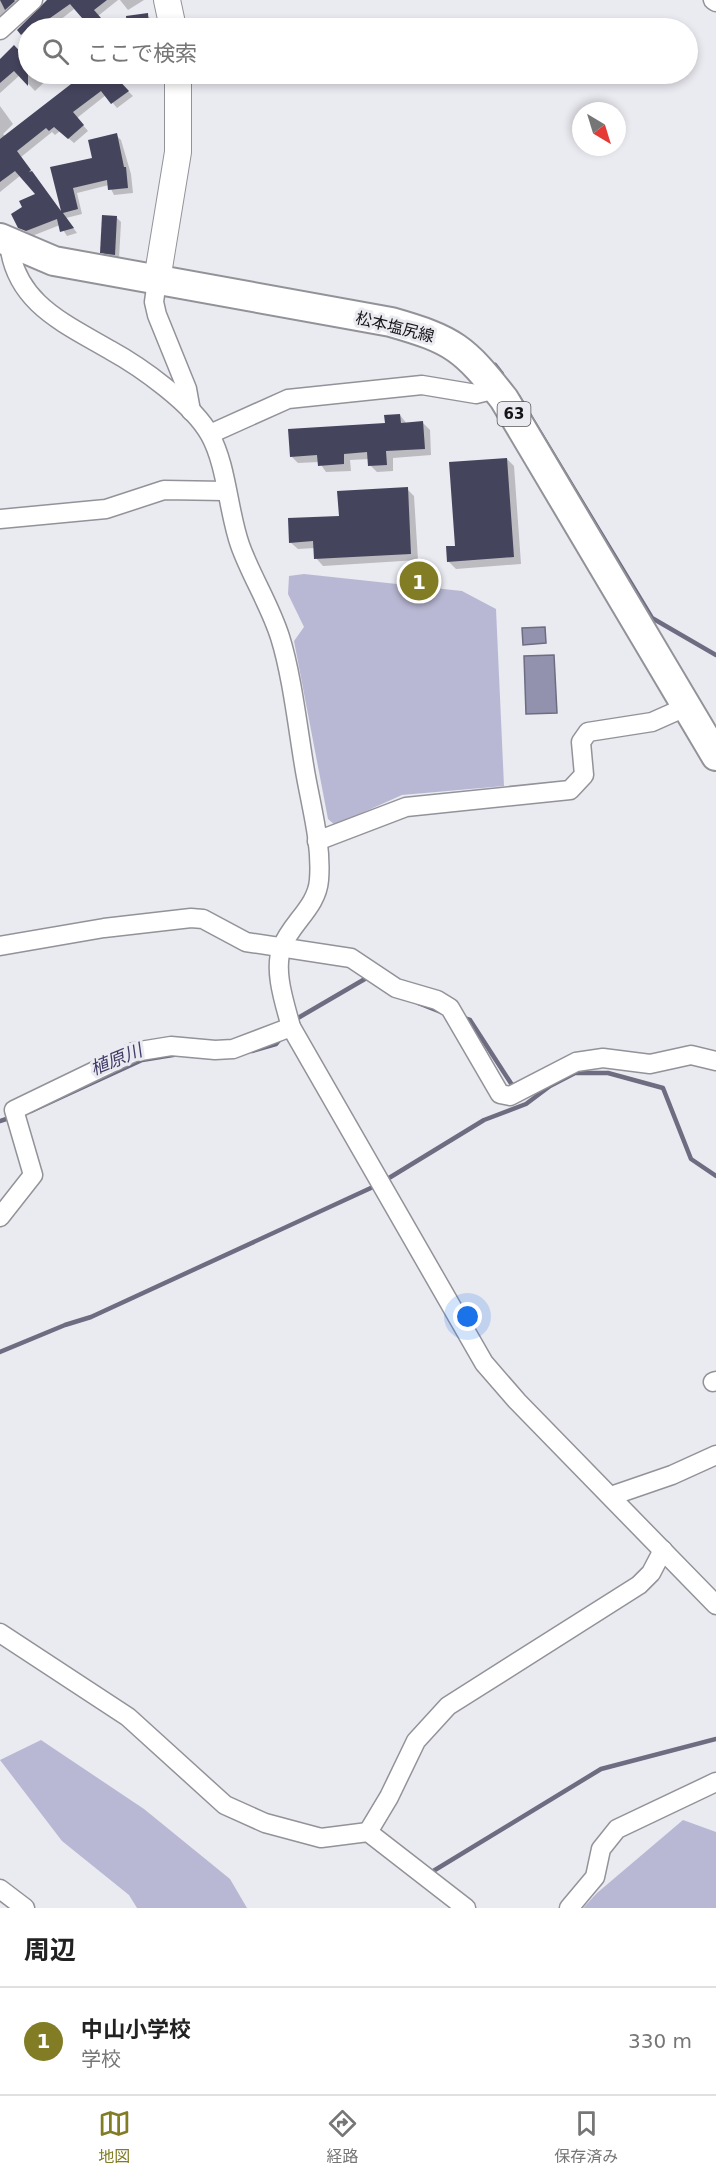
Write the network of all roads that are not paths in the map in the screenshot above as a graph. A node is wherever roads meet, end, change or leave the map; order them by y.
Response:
1 (33, 0) edge
2 (167, 0) edge
3 (171, 18) edge
4 (0, 30) edge
5 (178, 84) edge
6 (4, 241) edge
7 (157, 280) junction
8 (496, 389) junction
9 (191, 411) junction
10 (210, 434) junction
11 (225, 491) junction
12 (0, 519) edge
13 (688, 706) junction
14 (716, 756) edge
15 (317, 841) junction
16 (0, 945) edge
17 (282, 946) junction
18 (291, 1027) junction
19 (716, 1061) edge
20 (0, 1217) edge
21 (716, 1455) edge
22 (611, 1496) junction
23 (663, 1550) junction
24 (716, 1605) edge
25 (0, 1633) edge
26 (716, 1782) edge
27 (368, 1832) junction
28 (0, 1889) edge
29 (25, 1908) edge
30 (466, 1908) edge
31 (569, 1908) edge

1 - 4 street
2 - 3 main road
5 - 7 main road
6 - 7 main road, 松本塩尻線 / 63
6 - 9 street
7 - 8 main road, 松本塩尻線 / 63
7 - 9 street
8 - 10 street
8 - 13 main road, 松本塩尻線 / 63
9 - 10 street
10 - 11 street
11 - 12 street
11 - 15 street
13 - 14 main road, 松本塩尻線 / 63
13 - 15 street
15 - 17 street
16 - 17 street
17 - 18 street
17 - 19 street
18 - 20 street
18 - 22 street
21 - 22 street
22 - 23 street
23 - 24 street
23 - 27 street
25 - 27 street
26 - 31 street
27 - 30 street
28 - 29 street

